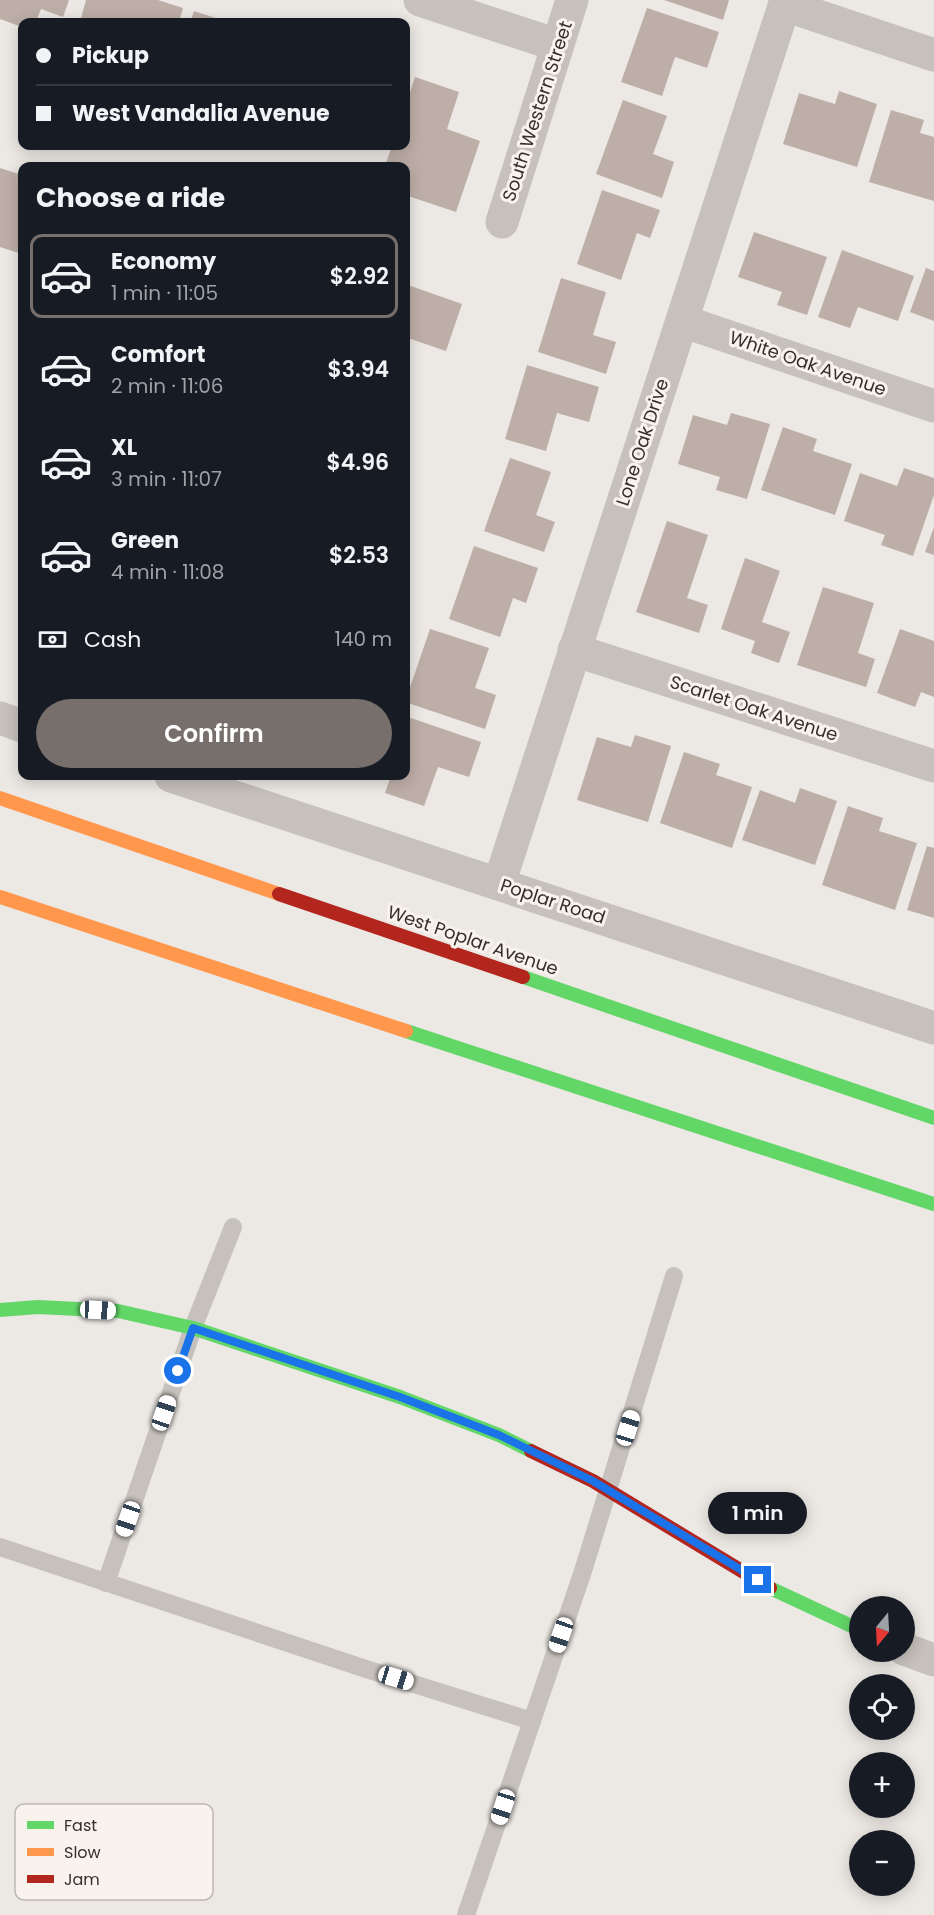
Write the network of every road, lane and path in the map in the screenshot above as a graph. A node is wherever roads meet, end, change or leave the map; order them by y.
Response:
1 (420, 0) edge
2 (572, 0) edge
3 (785, 3) edge
4 (557, 45) junction
5 (934, 55) edge
6 (502, 222) dead end
7 (682, 321) junction
8 (934, 406) edge
9 (574, 650) junction
10 (0, 718) edge
11 (18, 725) edge
12 (934, 766) edge
13 (183, 780) edge
14 (0, 798) edge
15 (499, 884) junction
16 (0, 897) edge
17 (934, 1028) edge
18 (934, 1118) edge
19 (934, 1204) edge
20 (233, 1227) dead end
21 (674, 1276) dead end
22 (0, 1310) edge
23 (193, 1328) junction
24 (608, 1491) junction
25 (0, 1547) edge
26 (106, 1583) junction
27 (849, 1624) edge
28 (915, 1653) edge
29 (934, 1660) edge
30 (532, 1721) junction
31 (466, 1915) edge

1 - 4 street
2 - 4 street, South Western Street
3 - 5 street
3 - 7 street, Lone Oak Drive
4 - 6 street, South Western Street
7 - 8 street, White Oak Avenue
7 - 9 street, Lone Oak Drive
9 - 12 street, Scarlet Oak Avenue
9 - 15 street, Lone Oak Drive
10 - 11 street
13 - 15 street, Poplar Road
14 - 18 main road, West Poplar Avenue
15 - 17 street, Poplar Road
16 - 19 main road
20 - 23 lane
21 - 24 lane
22 - 23 main road
23 - 24 main road
23 - 26 lane
24 - 27 main road
24 - 30 lane
25 - 26 lane
26 - 30 lane
28 - 29 street
30 - 31 lane

